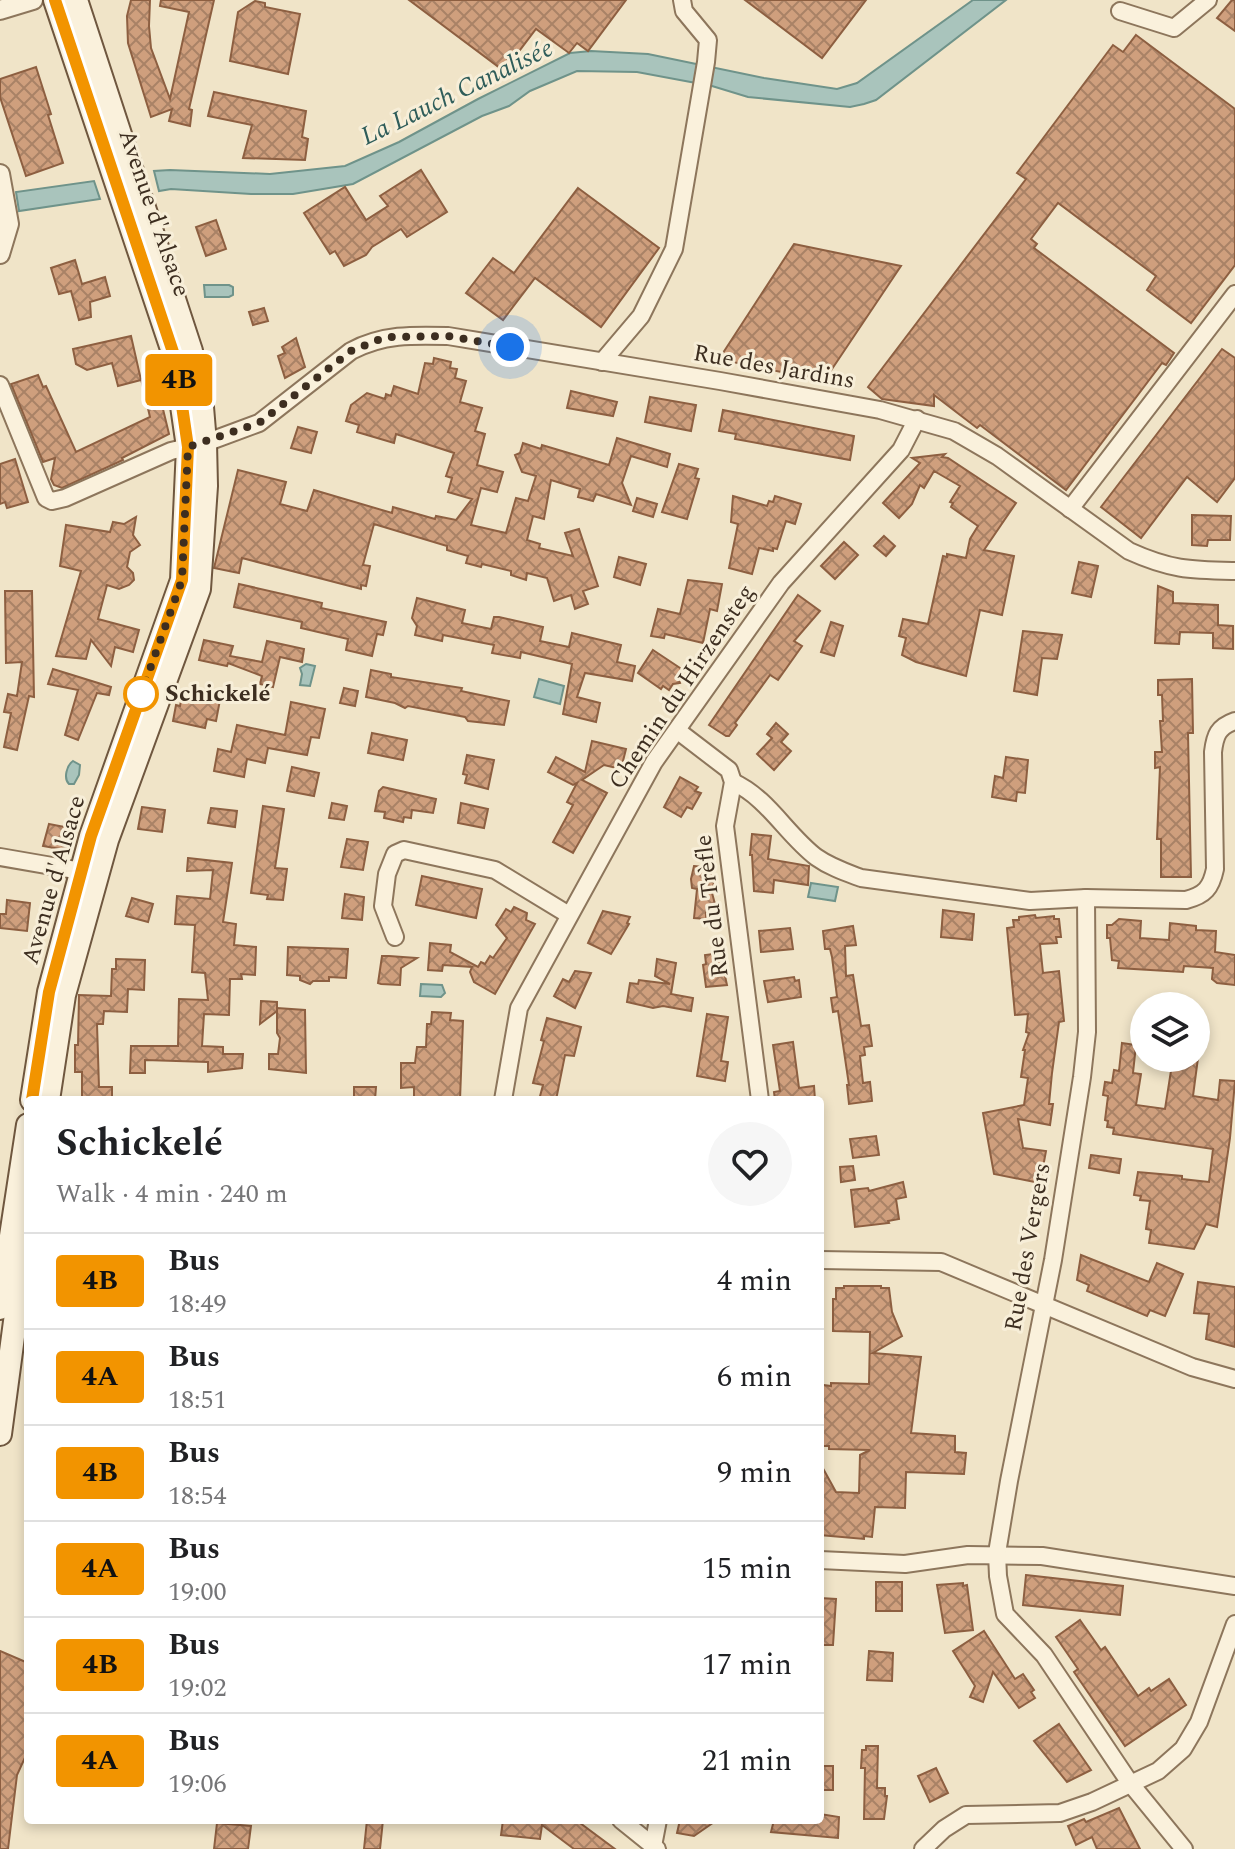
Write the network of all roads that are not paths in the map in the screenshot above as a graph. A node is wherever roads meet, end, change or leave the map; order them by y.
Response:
1 (33, 0) edge
2 (55, 0) edge
3 (76, 0) edge
4 (682, 0) edge
5 (1208, 0) edge
6 (0, 10) edge
7 (1120, 11) dead end
8 (0, 174) edge
9 (0, 254) edge
10 (1235, 294) edge
11 (602, 362) junction
12 (0, 385) edge
13 (917, 419) junction
14 (197, 445) junction
15 (1070, 509) junction
16 (1235, 571) edge
17 (1235, 721) edge
18 (678, 731) junction
19 (733, 782) junction
20 (0, 857) edge
21 (81, 871) junction
22 (1086, 898) junction
23 (569, 915) junction
24 (395, 937) dead end
25 (33, 1096) edge
26 (49, 1096) edge
27 (504, 1096) edge
28 (759, 1096) edge
29 (24, 1215) edge
30 (23, 1237) edge
31 (824, 1260) edge
32 (1043, 1304) junction
33 (0, 1308) edge
34 (1235, 1379) edge
35 (0, 1434) edge
36 (997, 1553) junction
37 (824, 1560) edge
38 (1235, 1586) edge
39 (1234, 1627) edge
40 (1130, 1783) junction
41 (626, 1824) edge
42 (658, 1824) edge
43 (655, 1847) edge
44 (923, 1849) edge
45 (1184, 1849) edge

1 - 6 street
2 - 14 main road, Avenue d'Alsace
3 - 14 main road, Avenue d'Alsace
4 - 11 street
5 - 7 street
8 - 9 street
10 - 15 street
11 - 13 street, Rue des Jardins
11 - 14 street, Rue des Jardins
12 - 14 street, Rue des Jardins
13 - 15 street, Rue des Jardins
13 - 18 street, Chemin du Hirzensteg
14 - 21 main road, Avenue d'Alsace
14 - 26 main road, Avenue d'Alsace
15 - 16 street, Rue des Jardins
17 - 22 street
18 - 19 street
18 - 23 street, Chemin du Hirzensteg
19 - 22 street
19 - 28 street, Rue du Trèfle
20 - 21 street
21 - 25 main road, Avenue d'Alsace
22 - 32 street, Rue des Vergers
23 - 24 street
23 - 27 street, Chemin du Hirzensteg
29 - 30 main road
30 - 33 main road
30 - 35 main road
31 - 32 street
32 - 34 street
32 - 36 street, Rue des Vergers
36 - 37 street
36 - 38 street
36 - 40 street, Rue des Vergers
39 - 40 street
40 - 44 street
40 - 45 street, Rue des Vergers
41 - 43 street
42 - 43 street

